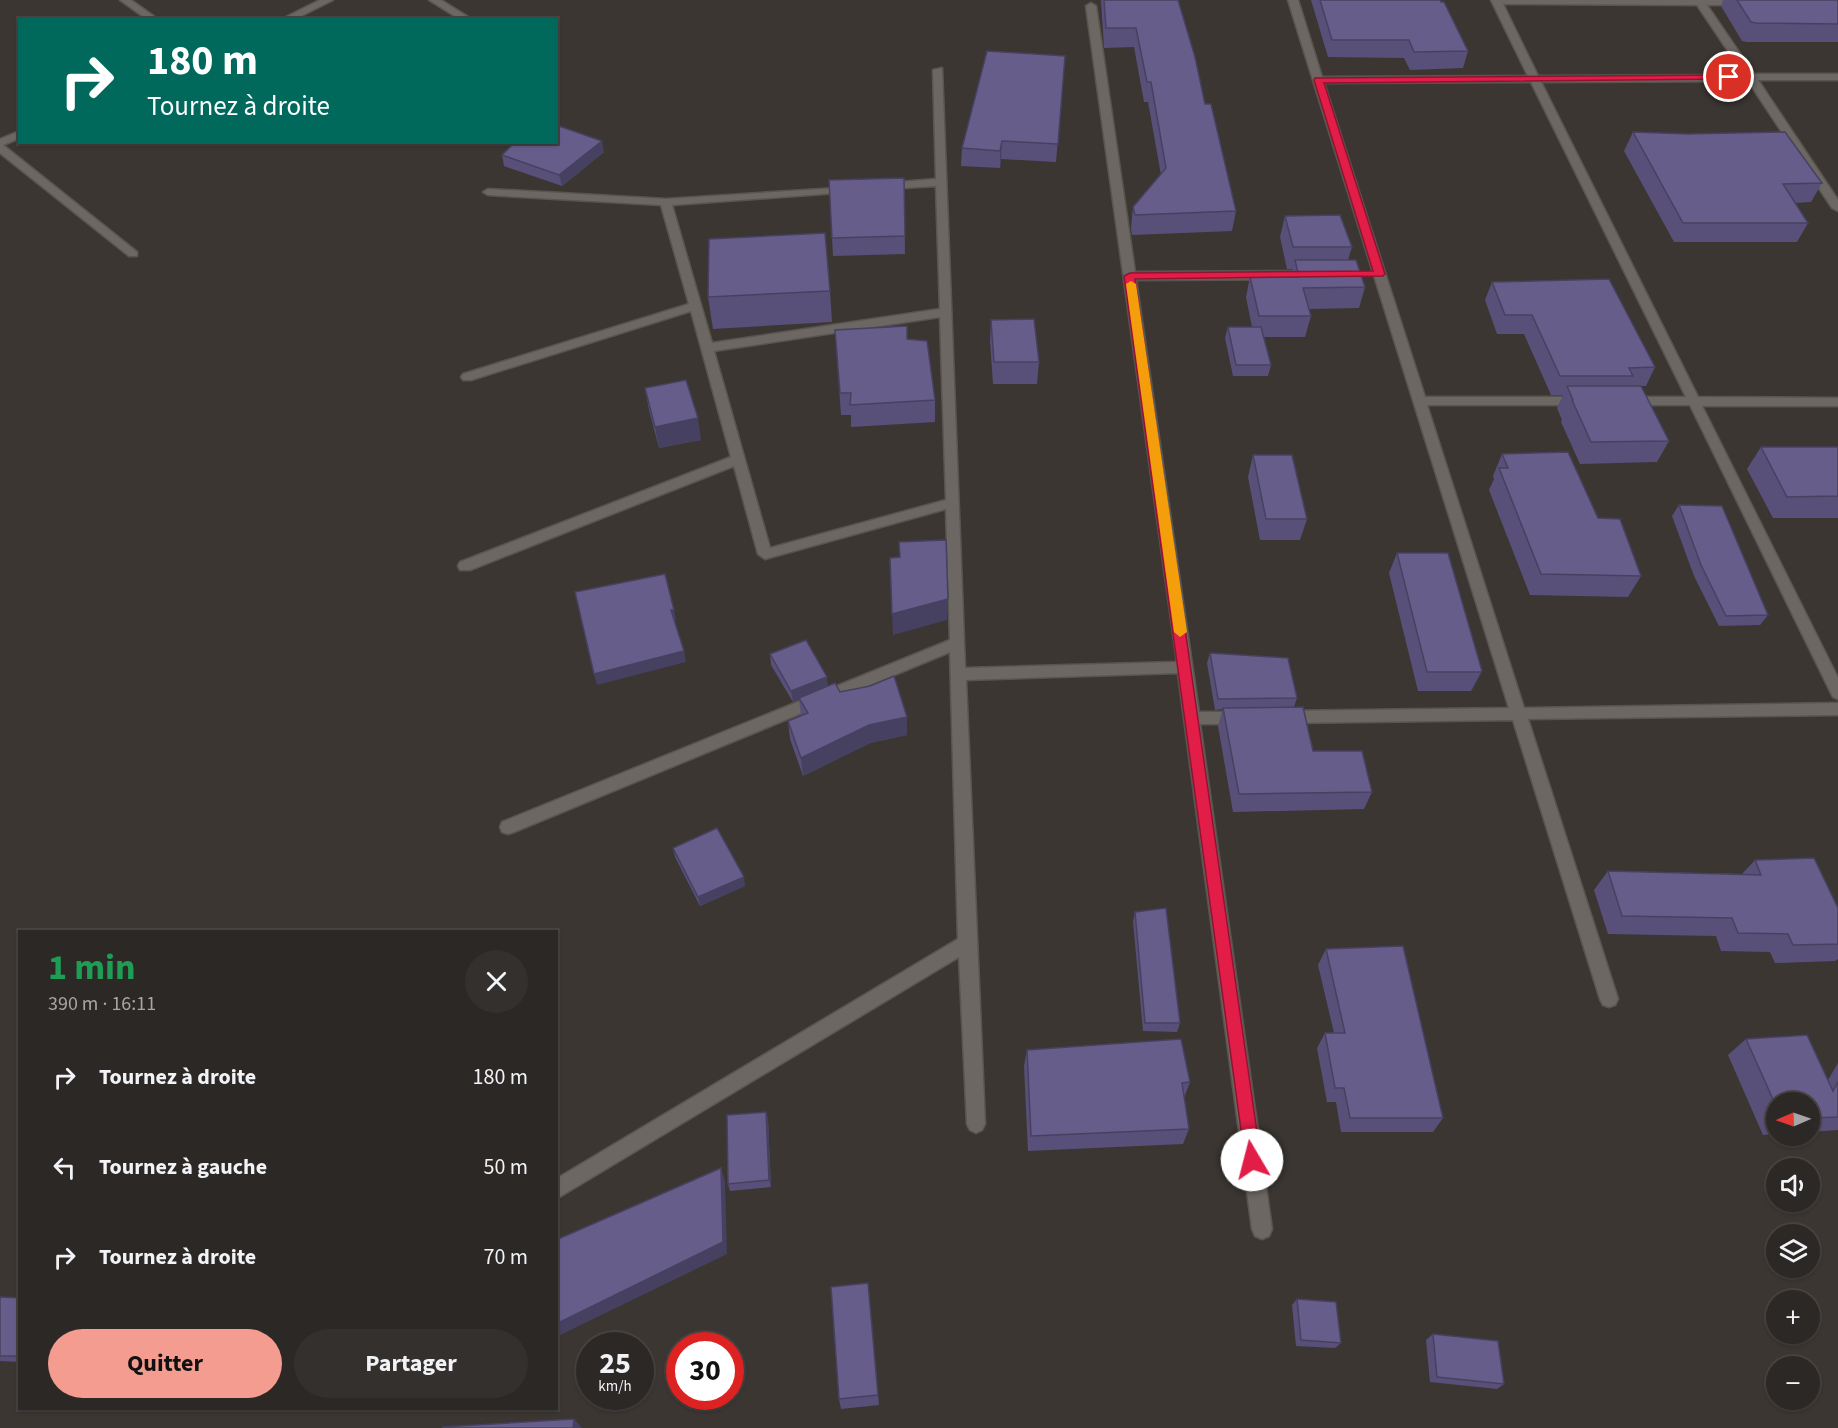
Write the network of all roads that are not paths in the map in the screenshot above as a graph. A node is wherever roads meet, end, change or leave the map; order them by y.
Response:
1 (125, 0) edge
2 (328, 0) edge
3 (434, 0) edge
4 (1293, 0) edge
5 (1496, 1) edge
6 (1700, 1) edge
7 (1758, 2) edge
8 (1091, 6) dead end
9 (152, 18) edge
10 (288, 18) edge
11 (466, 18) edge
12 (938, 70) dead end
13 (1838, 76) edge
14 (1751, 77) junction
15 (1535, 79) junction
16 (1318, 80) junction
17 (18, 135) edge
18 (0, 143) edge
19 (0, 148) edge
20 (941, 182) junction
21 (488, 192) dead end
22 (666, 202) junction
23 (1838, 208) edge
24 (133, 254) dead end
25 (1320, 274) edge
26 (1130, 276) junction
27 (695, 306) junction
28 (946, 312) junction
29 (707, 348) junction
30 (467, 377) dead end
31 (1420, 401) junction
32 (1694, 402) junction
33 (1838, 402) edge
34 (738, 459) junction
35 (952, 503) junction
36 (465, 566) dead end
37 (957, 643) junction
38 (1185, 667) junction
39 (958, 674) junction
40 (1838, 693) edge
41 (1838, 709) edge
42 (1519, 714) junction
43 (1274, 717) edge
44 (1192, 718) junction
45 (1251, 718) edge
46 (508, 827) dead end
47 (967, 943) junction
48 (1609, 999) dead end
49 (976, 1124) dead end
50 (558, 1189) edge
51 (1262, 1229) dead end

1 - 9 street
2 - 10 street
3 - 11 street
4 - 16 street
5 - 6 street
5 - 15 street
6 - 7 street
6 - 14 street
8 - 26 street
12 - 20 street
13 - 14 street
14 - 15 street
14 - 23 street
15 - 16 street
15 - 32 street
16 - 31 street
17 - 18 street
19 - 24 street
20 - 22 street
20 - 28 street
21 - 22 street
22 - 27 street
25 - 26 street
26 - 38 street
27 - 29 street
27 - 30 street
28 - 29 street
28 - 35 street
29 - 34 street
31 - 32 street
31 - 42 street
32 - 33 street
32 - 40 street
34 - 35 street
34 - 36 street
35 - 37 street
37 - 39 street
37 - 46 street
38 - 39 street
38 - 44 street
39 - 47 street
41 - 42 street
42 - 43 street
42 - 48 street
44 - 45 street
44 - 51 street
47 - 49 street
47 - 50 street

